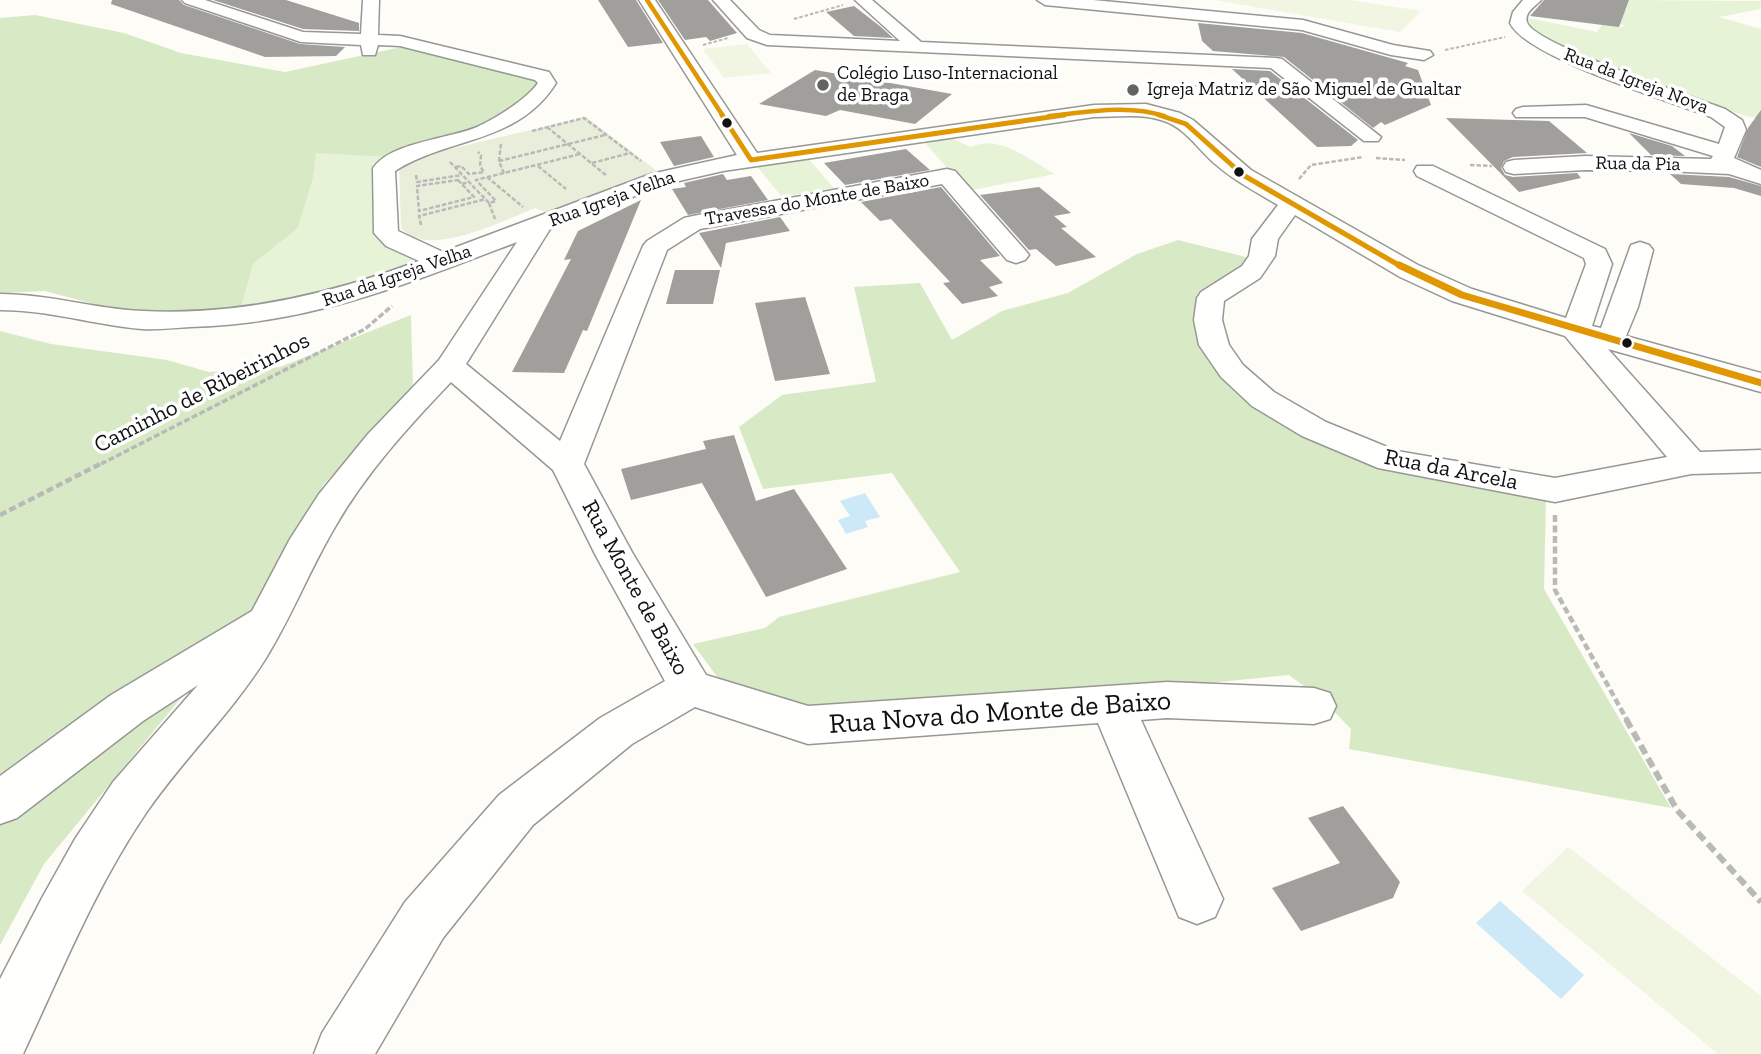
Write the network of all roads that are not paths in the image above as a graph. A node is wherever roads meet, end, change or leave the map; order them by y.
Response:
1 (190, 0) edge
2 (371, 0) edge
3 (647, 0) edge
4 (721, 0) edge
5 (863, 0) edge
6 (1045, 0) edge
7 (1533, 0) edge
8 (1176, 6) edge
9 (369, 45) junction
10 (916, 46) junction
11 (1424, 55) road end
12 (1554, 96) dead end
13 (1586, 111) junction
14 (1523, 113) dead end
15 (1371, 137) dead end
16 (751, 160) junction
17 (1728, 160) junction
18 (1420, 166) road end
19 (1514, 167) road end
20 (1761, 177) edge
21 (1292, 203) junction
22 (535, 218) junction
23 (1640, 250) dead end
24 (1016, 254) dead end
25 (443, 262) junction
26 (0, 302) edge
27 (1576, 331) junction
28 (1609, 340) junction
29 (450, 366) junction
30 (1761, 383) edge
31 (1761, 461) edge
32 (1691, 463) junction
33 (567, 464) junction
34 (270, 618) junction
35 (691, 688) junction
36 (1112, 704) junction
37 (1314, 706) dead end
38 (0, 803) edge
39 (1197, 899) dead end
40 (0, 1040) edge
41 (343, 1054) edge

1 - 9 street
2 - 9 street
3 - 16 street
4 - 10 street
5 - 10 street
6 - 8 street
7 - 17 street, Rua da Igreja Nova
8 - 11 street
9 - 25 street
10 - 15 street
12 - 13 street
13 - 14 street
13 - 17 street
16 - 21 street, Rua Igreja Velha
16 - 22 street, Rua Igreja Velha
17 - 19 street, Rua da Pia
17 - 20 street, Rua da Pia
18 - 27 street
21 - 27 street
21 - 32 street, Rua da Arcela
22 - 25 street, Rua da Igreja Velha
22 - 29 street
23 - 28 street
24 - 33 street, Travessa do Monte de Baixo
25 - 26 street, Rua da Igreja Velha
27 - 28 street
27 - 32 street
28 - 30 street
29 - 33 street, Rua Monte de Baixo
29 - 34 street
31 - 32 street, Rua da Arcela
33 - 35 street, Rua Monte de Baixo
34 - 38 street
34 - 40 street
35 - 36 street, Rua Nova do Monte de Baixo
35 - 41 street, Rua Monte de Baixo
36 - 37 street, Rua Nova do Monte de Baixo
36 - 39 street

